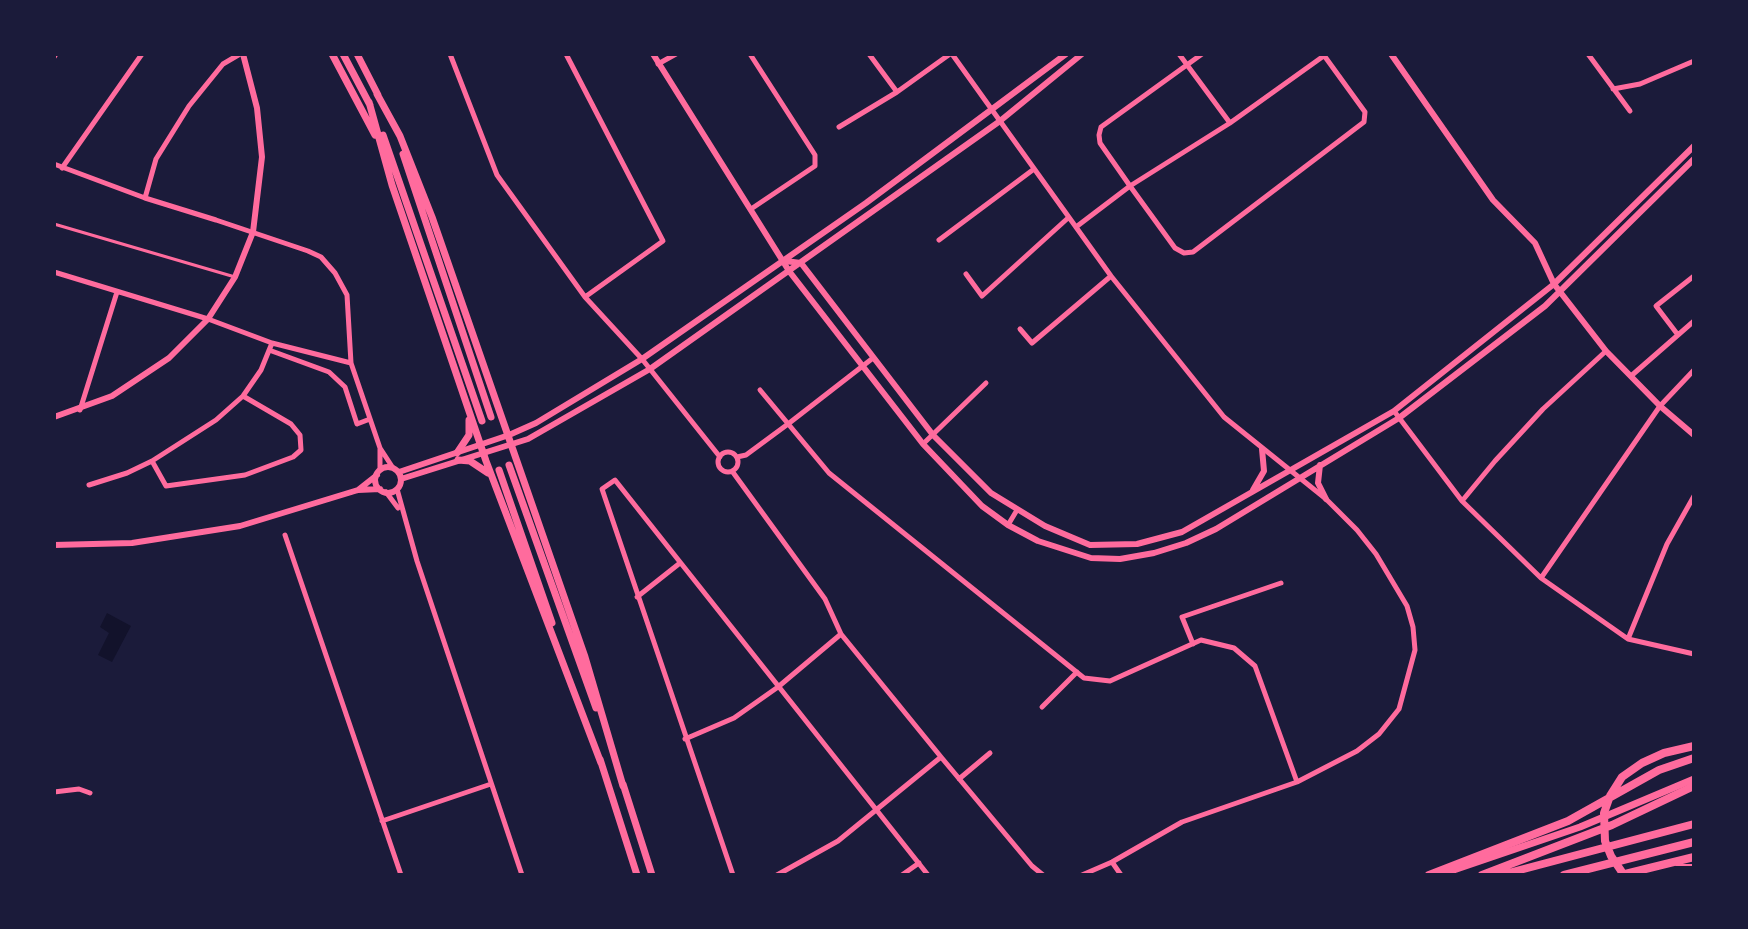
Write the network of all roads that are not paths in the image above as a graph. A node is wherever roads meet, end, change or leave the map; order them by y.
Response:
1 (142, 54) edge
2 (242, 54) edge
3 (332, 54) edge
4 (343, 54) edge
5 (357, 54) edge
6 (450, 54) edge
7 (566, 54) edge
8 (653, 54) edge
9 (676, 54) edge
10 (750, 54) edge
11 (869, 54) edge
12 (951, 54) edge
13 (1066, 54) edge
14 (1082, 54) edge
15 (1179, 54) edge
16 (1202, 54) edge
17 (1324, 54) edge
18 (1391, 54) edge
19 (1588, 54) edge
20 (1694, 61) edge
21 (658, 64) junction
22 (1187, 65) junction
23 (1613, 89) junction
24 (897, 92) junction
25 (377, 94) junction
26 (369, 102) junction
27 (993, 110) junction
28 (1630, 111) dead end
29 (1000, 121) junction
30 (1230, 123) junction
31 (839, 127) dead end
32 (1694, 146) edge
33 (383, 151) junction
34 (1694, 159) edge
35 (54, 164) edge
36 (62, 168) junction
37 (1034, 169) junction
38 (1130, 186) junction
39 (145, 198) junction
40 (751, 209) junction
41 (1068, 218) junction
42 (54, 224) edge
43 (1076, 227) junction
44 (253, 232) junction
45 (939, 240) dead end
46 (785, 261) junction
47 (801, 263) junction
48 (789, 271) junction
49 (54, 272) edge
50 (966, 274) dead end
51 (1111, 276) junction
52 (1694, 276) edge
53 (235, 277) junction
54 (1554, 284) junction
55 (117, 292) junction
56 (1560, 293) junction
57 (585, 297) junction
58 (208, 319) junction
59 (1694, 321) edge
60 (1020, 329) dead end
61 (1678, 335) junction
62 (271, 346) junction
63 (1606, 351) junction
64 (873, 358) junction
65 (642, 359) junction
66 (351, 363) junction
67 (862, 367) junction
68 (650, 369) junction
69 (1694, 370) edge
70 (1631, 376) junction
71 (986, 383) dead end
72 (760, 390) dead end
73 (243, 396) junction
74 (1660, 406) junction
75 (468, 409) junction
76 (80, 410) junction
77 (1394, 411) junction
78 (54, 417) edge
79 (491, 417) dead end
80 (1399, 418) junction
81 (370, 419) junction
82 (482, 421) dead end
83 (788, 424) junction
84 (1694, 425) edge
85 (1692, 434) edge
86 (509, 435) junction
87 (933, 435) junction
88 (923, 444) junction
89 (512, 445) junction
90 (380, 448) junction
91 (482, 449) junction
92 (1262, 449) junction
93 (458, 456) junction
94 (720, 457) junction
95 (737, 457) junction
96 (152, 461) junction
97 (1321, 464) junction
98 (509, 465) dead end
99 (499, 470) dead end
100 (732, 471) junction
101 (1289, 471) junction
102 (378, 472) junction
103 (398, 473) junction
104 (491, 474) junction
105 (1299, 478) junction
106 (89, 485) dead end
107 (397, 489) junction
108 (358, 490) junction
109 (383, 491) junction
110 (1249, 494) junction
111 (1694, 496) edge
112 (1326, 499) junction
113 (1462, 501) junction
114 (1017, 510) junction
115 (401, 512) junction
116 (1008, 525) junction
117 (285, 535) dead end
118 (54, 545) edge
119 (680, 563) junction
120 (1541, 578) junction
121 (1281, 583) dead end
122 (637, 597) junction
123 (841, 634) junction
124 (1628, 639) junction
125 (1193, 644) junction
126 (1694, 654) edge
127 (1077, 672) junction
128 (778, 687) junction
129 (1042, 707) dead end
130 (685, 739) junction
131 (1694, 746) edge
132 (990, 753) dead end
133 (941, 757) junction
134 (1694, 758) edge
135 (601, 763) junction
136 (959, 779) junction
137 (1694, 779) edge
138 (1297, 782) junction
139 (491, 784) junction
140 (623, 786) junction
141 (1694, 786) edge
142 (54, 792) edge
143 (90, 793) dead end
144 (875, 810) junction
145 (382, 821) junction
146 (1694, 824) edge
147 (1694, 842) edge
148 (1694, 857) edge
149 (1112, 862) junction
150 (919, 863) junction
151 (1659, 865) junction
152 (1694, 865) edge
153 (401, 875) edge
154 (522, 875) edge
155 (637, 875) edge
156 (652, 875) edge
157 (733, 875) edge
158 (777, 875) edge
159 (902, 875) edge
160 (928, 875) edge
161 (1043, 875) edge
162 (1082, 875) edge
163 (1121, 875) edge
164 (1429, 875) edge
165 (1439, 875) edge
166 (1482, 875) edge
167 (1501, 875) edge
168 (1564, 875) edge
169 (1623, 875) edge

1 - 36 street
2 - 39 street
2 - 44 street
3 - 33 main road
4 - 26 main road
5 - 25 main road
6 - 57 street
7 - 57 street
8 - 21 street
9 - 21 street
10 - 40 street
11 - 24 street
12 - 24 street
12 - 27 street
13 - 27 street
14 - 29 street
15 - 22 street
16 - 22 street
17 - 30 street
17 - 38 street
18 - 54 street
19 - 23 street
20 - 23 street
21 - 40 street
22 - 30 street
22 - 38 street
23 - 28 street
24 - 31 street
25 - 79 main road
25 - 86 main road
26 - 33 main road
26 - 82 main road
27 - 29 street
27 - 46 street
29 - 37 street
29 - 47 street
30 - 38 street
32 - 54 street
33 - 75 main road
34 - 56 street
35 - 36 street
36 - 39 street
37 - 41 street
37 - 45 street
38 - 43 street
39 - 44 street
40 - 46 street
41 - 43 street
41 - 50 street
42 - 53 street
43 - 51 street
44 - 53 street
44 - 66 street
46 - 47 street
46 - 48 street
46 - 65 street
47 - 48 street
47 - 64 street
48 - 67 street
48 - 68 street
49 - 55 street
51 - 60 street
51 - 92 street
52 - 61 street
53 - 58 street
54 - 56 street
54 - 77 street
55 - 58 street
55 - 76 street
56 - 63 street
56 - 80 street
57 - 65 street
58 - 62 street
58 - 76 street
59 - 61 street
61 - 70 street
62 - 66 street
62 - 73 street
62 - 81 street
63 - 70 street
63 - 113 street
64 - 67 street
64 - 87 street
65 - 68 street
65 - 86 street
66 - 81 street
67 - 83 street
67 - 88 street
68 - 89 street
68 - 94 street
69 - 74 street
70 - 74 street
71 - 87 street
72 - 83 street
73 - 96 street
73 - 96 street
74 - 85 street
74 - 120 street
75 - 91 main road
75 - 93 main road
76 - 78 street
77 - 80 street
77 - 101 street
80 - 97 street
80 - 113 street
81 - 90 street
83 - 95 street
83 - 127 street
84 - 85 street
86 - 89 main road
86 - 91 street
87 - 88 street
87 - 114 street
88 - 116 street
89 - 91 street
89 - 140 main road
90 - 102 street
90 - 103 street
91 - 93 street
91 - 104 main road
92 - 101 street
92 - 110 street
93 - 103 street
93 - 104 main road
94 - 95 street
94 - 100 street
95 - 100 street
96 - 106 street
97 - 105 street
97 - 112 street
98 - 140 main road
99 - 135 main road
100 - 123 street
101 - 105 street
101 - 110 street
102 - 103 street
102 - 108 street
102 - 109 street
103 - 107 street
104 - 135 main road
105 - 112 street
105 - 116 street
107 - 109 street
107 - 115 street
108 - 109 street
108 - 118 street
109 - 115 street
110 - 114 street
111 - 124 street
112 - 138 street
113 - 120 street
114 - 116 street
115 - 139 street
117 - 145 street
119 - 122 street
119 - 122 street
119 - 128 street
120 - 124 street
121 - 125 street
122 - 130 street
123 - 128 street
123 - 133 street
124 - 126 street
125 - 127 street
125 - 138 street
127 - 129 street
128 - 130 street
128 - 144 street
130 - 157 street
131 - 169 highway
132 - 136 street
133 - 136 street
133 - 144 street
134 - 164 highway
135 - 155 main road
136 - 161 street
137 - 165 main road
138 - 149 street
139 - 145 street
139 - 154 street
140 - 156 main road
141 - 166 highway
142 - 143 street
144 - 150 street
144 - 158 street
145 - 153 street
146 - 167 highway
147 - 168 highway
148 - 151 highway
149 - 162 street
149 - 163 street
150 - 159 street
150 - 160 street
151 - 152 lane
151 - 169 highway

